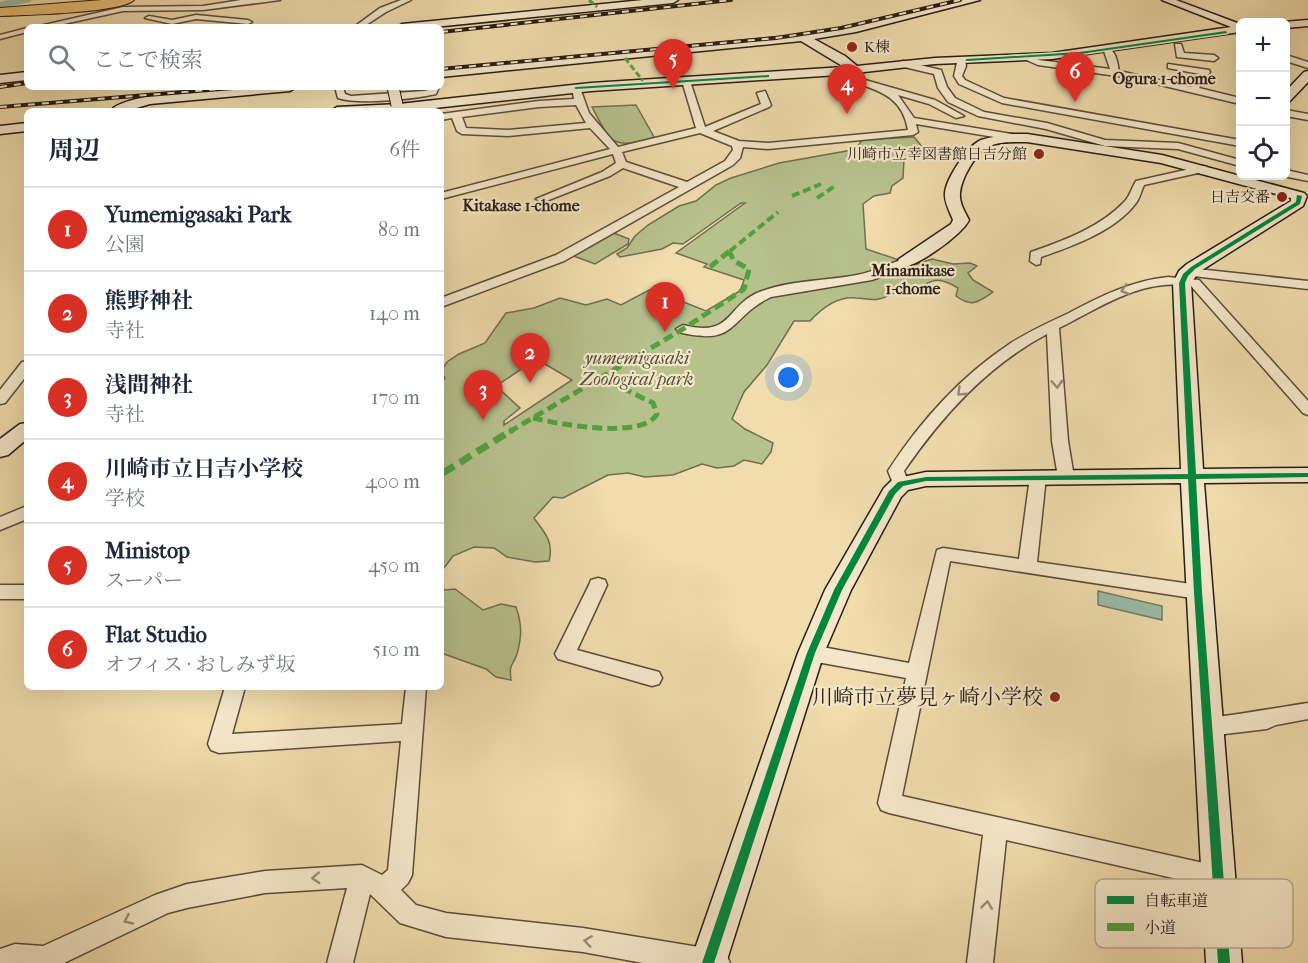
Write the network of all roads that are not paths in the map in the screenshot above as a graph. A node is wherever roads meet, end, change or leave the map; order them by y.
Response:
1 (127, 0) edge
2 (204, 0) edge
3 (276, 0) edge
4 (407, 0) edge
5 (664, 0) edge
6 (673, 0) edge
7 (975, 0) edge
8 (1167, 0) edge
9 (242, 2) junction
10 (492, 7) dead end
11 (0, 12) edge
12 (501, 17) junction
13 (148, 18) dead end
14 (248, 22) dead end
15 (1303, 23) edge
16 (53, 24) edge
17 (362, 24) edge
18 (432, 24) edge
19 (1236, 26) edge
20 (1236, 29) edge
21 (1308, 30) edge
22 (24, 31) edge
23 (0, 37) edge
24 (802, 38) junction
25 (1178, 46) dead end
26 (1106, 50) junction
27 (1026, 58) junction
28 (1214, 58) dead end
29 (1290, 59) edge
30 (961, 60) junction
31 (903, 64) junction
32 (1308, 65) edge
33 (1171, 66) dead end
34 (854, 69) junction
35 (444, 72) edge
36 (1115, 72) junction
37 (24, 76) edge
38 (0, 79) edge
39 (686, 81) junction
40 (1305, 82) edge
41 (879, 86) junction
42 (576, 88) junction
43 (1194, 89) junction
44 (258, 90) edge
45 (340, 90) edge
46 (349, 90) edge
47 (370, 90) edge
48 (394, 90) edge
49 (434, 90) edge
50 (762, 93) dead end
51 (1290, 95) edge
52 (1236, 100) edge
53 (578, 102) junction
54 (902, 104) junction
55 (942, 106) junction
56 (123, 108) edge
57 (398, 108) edge
58 (1290, 114) edge
59 (456, 115) junction
60 (444, 117) edge
61 (1308, 117) edge
62 (911, 120) junction
63 (592, 125) junction
64 (24, 128) edge
65 (0, 130) edge
66 (703, 130) junction
67 (1016, 137) junction
68 (1236, 142) edge
69 (737, 144) junction
70 (615, 149) junction
71 (1213, 156) junction
72 (1236, 162) edge
73 (622, 164) junction
74 (1199, 168) junction
75 (1290, 177) edge
76 (1282, 180) edge
77 (687, 186) junction
78 (444, 195) edge
79 (1306, 195) edge
80 (542, 199) dead end
81 (1036, 261) dead end
82 (905, 263) joint
83 (1185, 276) junction
84 (1308, 285) edge
85 (445, 298) edge
86 (1051, 326) junction
87 (683, 329) dead end
88 (24, 369) edge
89 (0, 400) edge
90 (1308, 410) edge
91 (24, 431) edge
92 (0, 450) edge
93 (1191, 475) junction
94 (1308, 475) edge
95 (1038, 477) junction
96 (1066, 477) junction
97 (901, 484) junction
98 (24, 513) edge
99 (0, 524) edge
100 (1027, 566) junction
101 (598, 585) dead end
102 (0, 592) edge
103 (24, 592) edge
104 (1198, 592) junction
105 (811, 653) junction
106 (918, 672) junction
107 (652, 678) dead end
108 (234, 690) edge
109 (416, 690) edge
110 (1308, 711) edge
111 (1208, 727) junction
112 (411, 732) junction
113 (996, 827) junction
114 (362, 876) junction
115 (1217, 878) joint
116 (384, 890) junction
117 (1223, 948) edge
118 (45, 961) edge
119 (0, 962) edge
120 (711, 962) edge
121 (340, 963) edge
122 (980, 963) edge
123 (1224, 963) edge

1 - 11 highway
2 - 9 street
3 - 9 street
4 - 17 street
5 - 6 street
5 - 12 street
7 - 24 street
8 - 19 street
9 - 16 street
10 - 12 street
12 - 18 street
13 - 14 street
15 - 21 street
20 - 26 street
22 - 23 street
24 - 34 street
24 - 35 street
25 - 28 street
26 - 27 street
26 - 36 street
27 - 30 street
27 - 36 street
29 - 32 street
30 - 31 street
30 - 68 street
31 - 34 street
31 - 71 street
33 - 43 street
34 - 39 street
34 - 41 street
36 - 43 street
37 - 38 street
39 - 42 street
39 - 66 street
40 - 51 street
41 - 54 street
41 - 55 street
42 - 53 street
42 - 57 street
43 - 52 street
44 - 56 street
45 - 49 street
46 - 47 street
48 - 57 street, bridge
50 - 66 street
53 - 59 street
53 - 63 street
54 - 55 street
54 - 62 street
55 - 67 street
58 - 61 street
59 - 60 street
59 - 63 street
62 - 67 street
62 - 69 street
63 - 70 street
64 - 65 street
66 - 69 street
66 - 70 street
67 - 74 street
67 - 82 street
69 - 77 street
70 - 73 street
70 - 78 street
71 - 72 street
71 - 74 street
73 - 77 street
73 - 80 street
74 - 79 street
74 - 81 street
75 - 79 street
76 - 79 street
77 - 85 street
79 - 83 street
82 - 87 street
83 - 84 street
83 -> 86 street
83 - 90 street
83 - 93 street
86 -> 96 street
86 -> 97 street
88 - 89 street
91 - 92 street
93 - 94 street
93 - 96 street
93 - 104 street
95 - 96 street
95 - 97 street
95 - 100 street
97 - 105 street
98 - 99 street
100 - 104 street
100 - 106 street
101 - 107 street
102 - 103 street
104 - 111 street
105 - 106 street
105 - 120 street
106 - 113 street
108 - 112 street
109 - 112 street
110 - 111 street
111 - 115 street
112 - 116 street
113 - 115 street
122 -> 113 street
114 - 116 street
114 -> 118 street
114 - 121 street
120 -> 116 street
117 - 123 street
118 - 119 street

